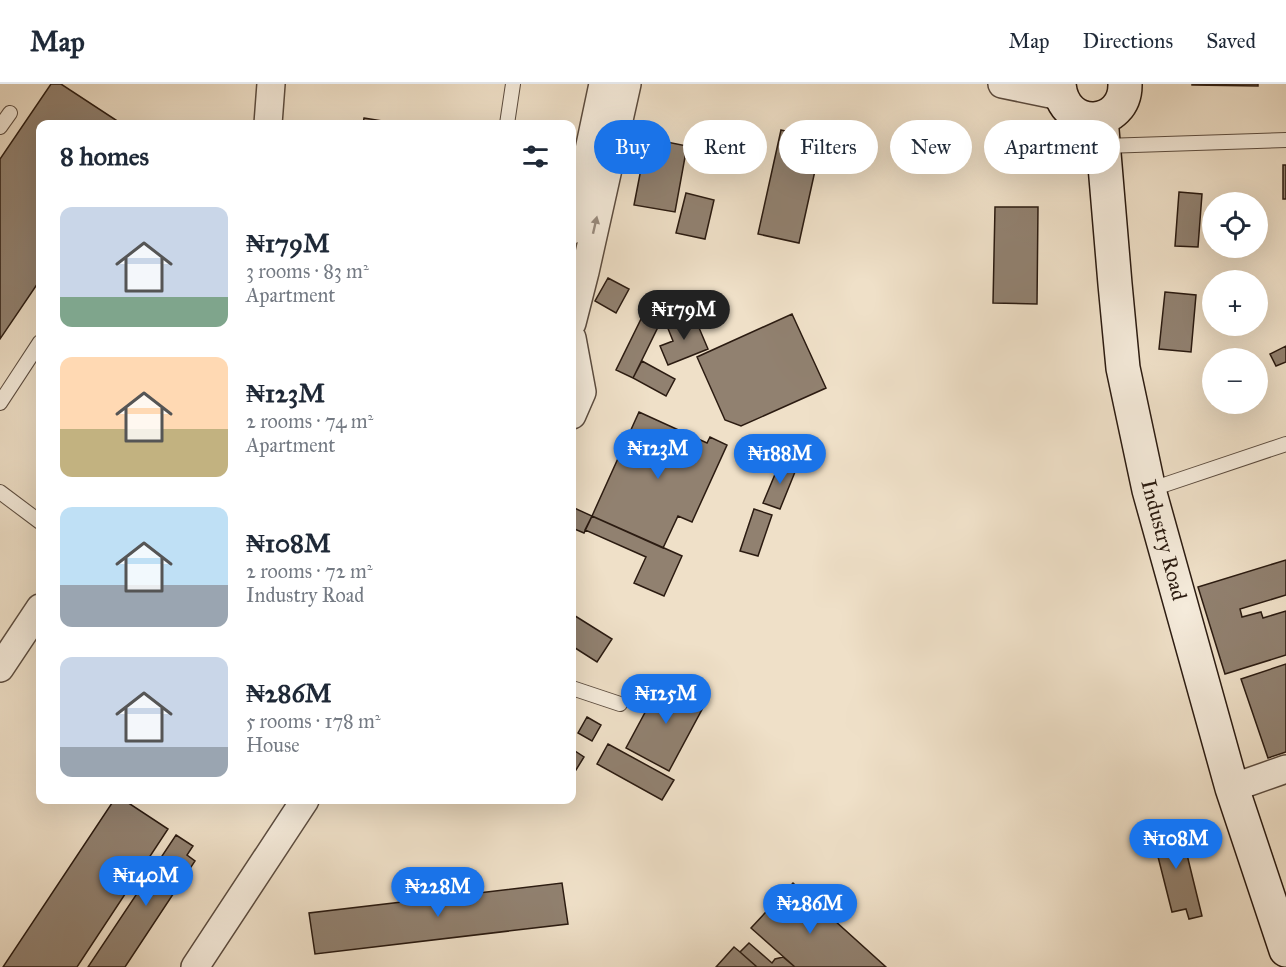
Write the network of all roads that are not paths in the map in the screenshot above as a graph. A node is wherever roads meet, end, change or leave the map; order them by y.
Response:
1 (271, 84) edge
2 (513, 84) edge
3 (603, 84) edge
4 (627, 84) edge
5 (1002, 84) edge
6 (1125, 84) edge
7 (1059, 90) edge
8 (10, 112) dead end
9 (268, 120) edge
10 (508, 120) edge
11 (1090, 120) edge
12 (1110, 120) edge
13 (0, 127) edge
14 (1120, 133) edge
15 (1286, 140) edge
16 (1106, 174) edge
17 (576, 211) edge
18 (576, 306) edge
19 (36, 348) edge
20 (576, 360) edge
21 (0, 403) edge
22 (576, 406) edge
23 (1286, 444) edge
24 (1149, 490) junction
25 (0, 492) edge
26 (36, 519) edge
27 (36, 614) edge
28 (0, 668) edge
29 (576, 689) edge
30 (620, 704) dead end
31 (1286, 769) edge
32 (1232, 788) junction
33 (302, 804) edge
34 (1286, 950) edge
35 (195, 967) edge

1 - 9 street
2 - 10 lane
3 - 17 street
18 -> 4 street
5 - 7 street
6 - 12 street
7 - 11 street
8 - 13 lane
14 - 15 lane
16 - 24 street, Industry Road
19 - 21 lane
20 - 22 street
23 - 24 lane
24 - 32 street, Industry Road
25 - 26 lane
27 - 28 street
29 - 30 lane
31 - 32 street
32 - 34 street, Industry Road
33 - 35 street

